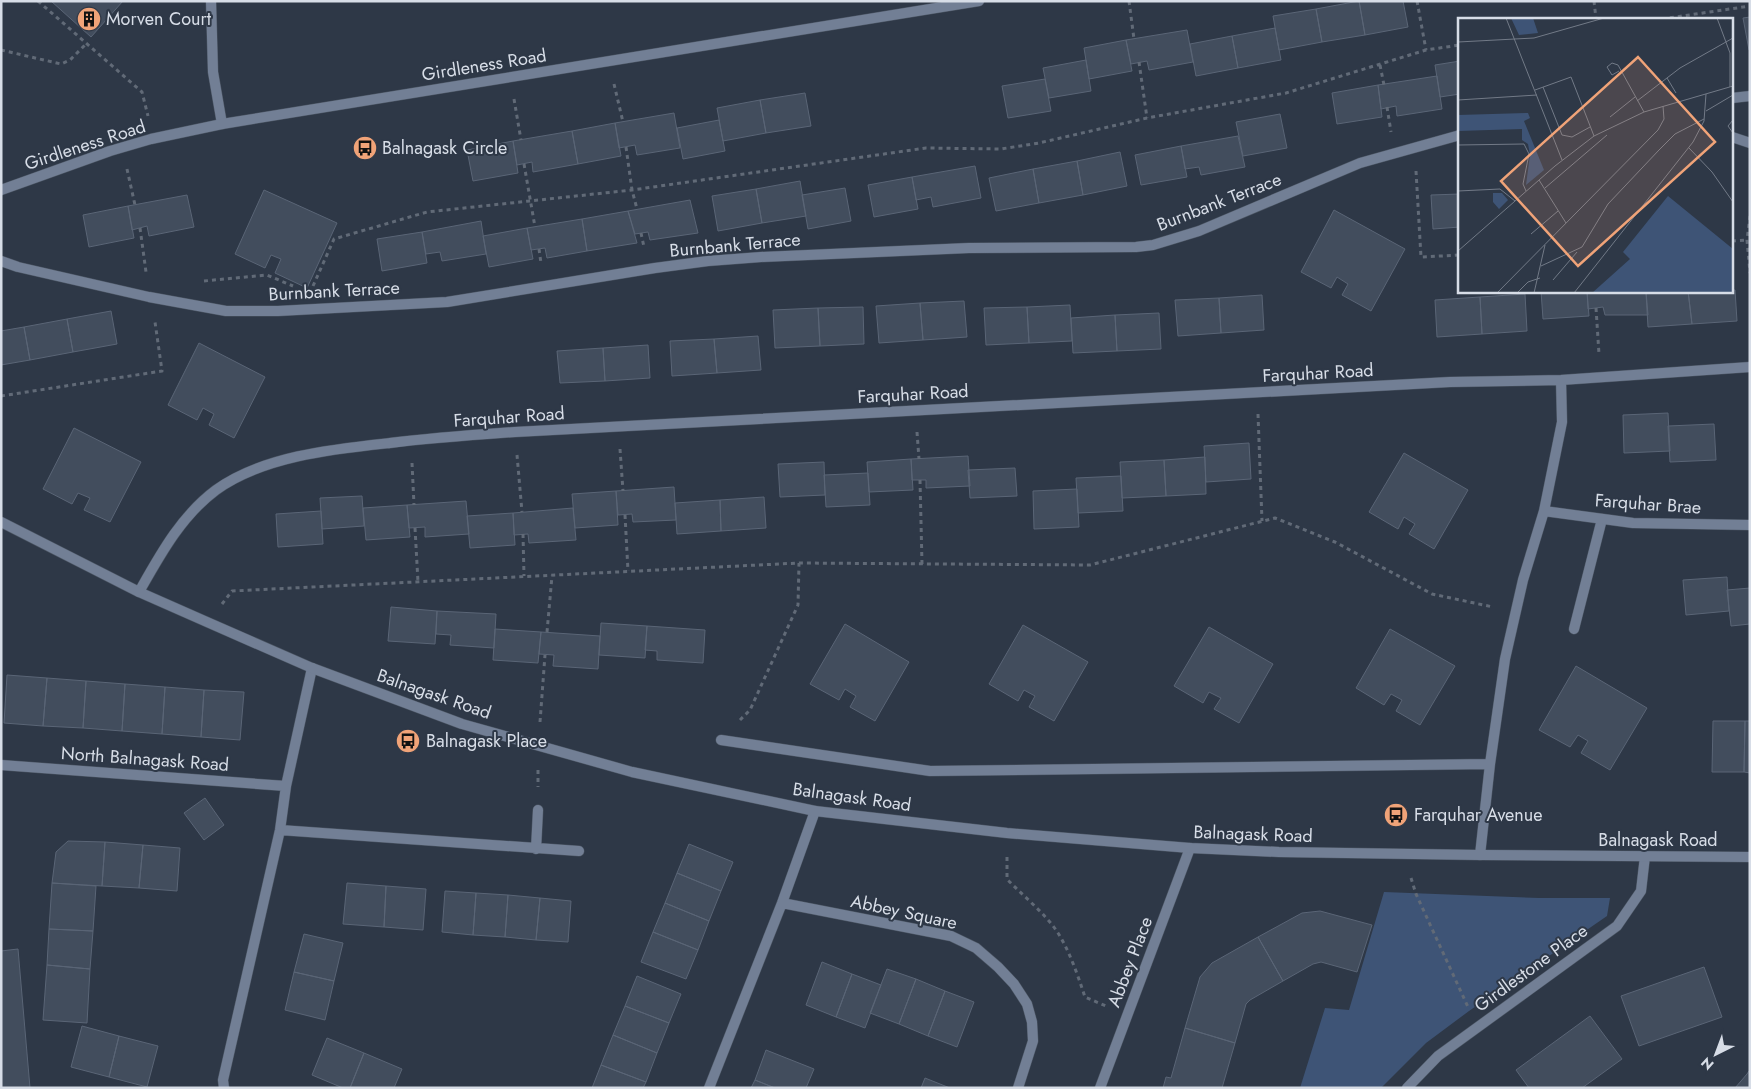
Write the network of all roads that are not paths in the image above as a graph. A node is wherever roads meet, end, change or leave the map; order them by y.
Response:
1 (211, 1) edge
2 (979, 1) edge
3 (1750, 96) edge
4 (1734, 98) edge
5 (222, 124) junction
6 (1458, 135) edge
7 (1734, 138) edge
8 (1750, 142) edge
9 (1, 190) edge
10 (1, 261) edge
11 (1750, 367) edge
12 (1561, 380) junction
13 (1544, 511) junction
14 (1602, 519) junction
15 (1, 522) edge
16 (1750, 524) edge
17 (140, 592) junction
18 (1574, 629) dead end
19 (312, 668) junction
20 (721, 740) road end
21 (1490, 764) junction
22 (1, 765) edge
23 (286, 786) junction
24 (538, 810) dead end
25 (815, 811) junction
26 (280, 830) junction
27 (1190, 848) junction
28 (536, 849) junction
29 (579, 851) dead end
30 (1480, 855) junction
31 (1645, 856) junction
32 (1750, 857) edge
33 (782, 903) junction
34 (224, 1088) edge
35 (709, 1088) edge
36 (1018, 1088) edge
37 (1100, 1088) edge
38 (1407, 1088) edge

1 - 5 street
2 - 5 street, Girdleness Road
3 - 4 street
5 - 9 street, Girdleness Road
6 - 10 street, Burnbank Terrace
7 - 8 street
11 - 12 street, Farquhar Road
12 - 13 street
12 - 17 street, Farquhar Road
13 - 14 street, Farquhar Brae
13 - 21 street
14 - 16 street, Farquhar Brae
14 - 18 street
15 - 17 street, Balnagask Road
17 - 19 street, Balnagask Road
19 - 23 street
19 - 25 street, Balnagask Road
20 - 21 street
21 - 30 street
22 - 23 street, North Balnagask Road
23 - 26 street
24 - 28 street
25 - 27 street, Balnagask Road
25 - 33 street
26 - 28 street
26 - 34 street
27 - 30 street, Balnagask Road
27 - 37 street, Abbey Place
28 - 29 street
30 - 31 street, Balnagask Road
31 - 32 street, Balnagask Road
31 - 38 street, Girdlestone Place
33 - 35 street
33 - 36 street, Abbey Square

